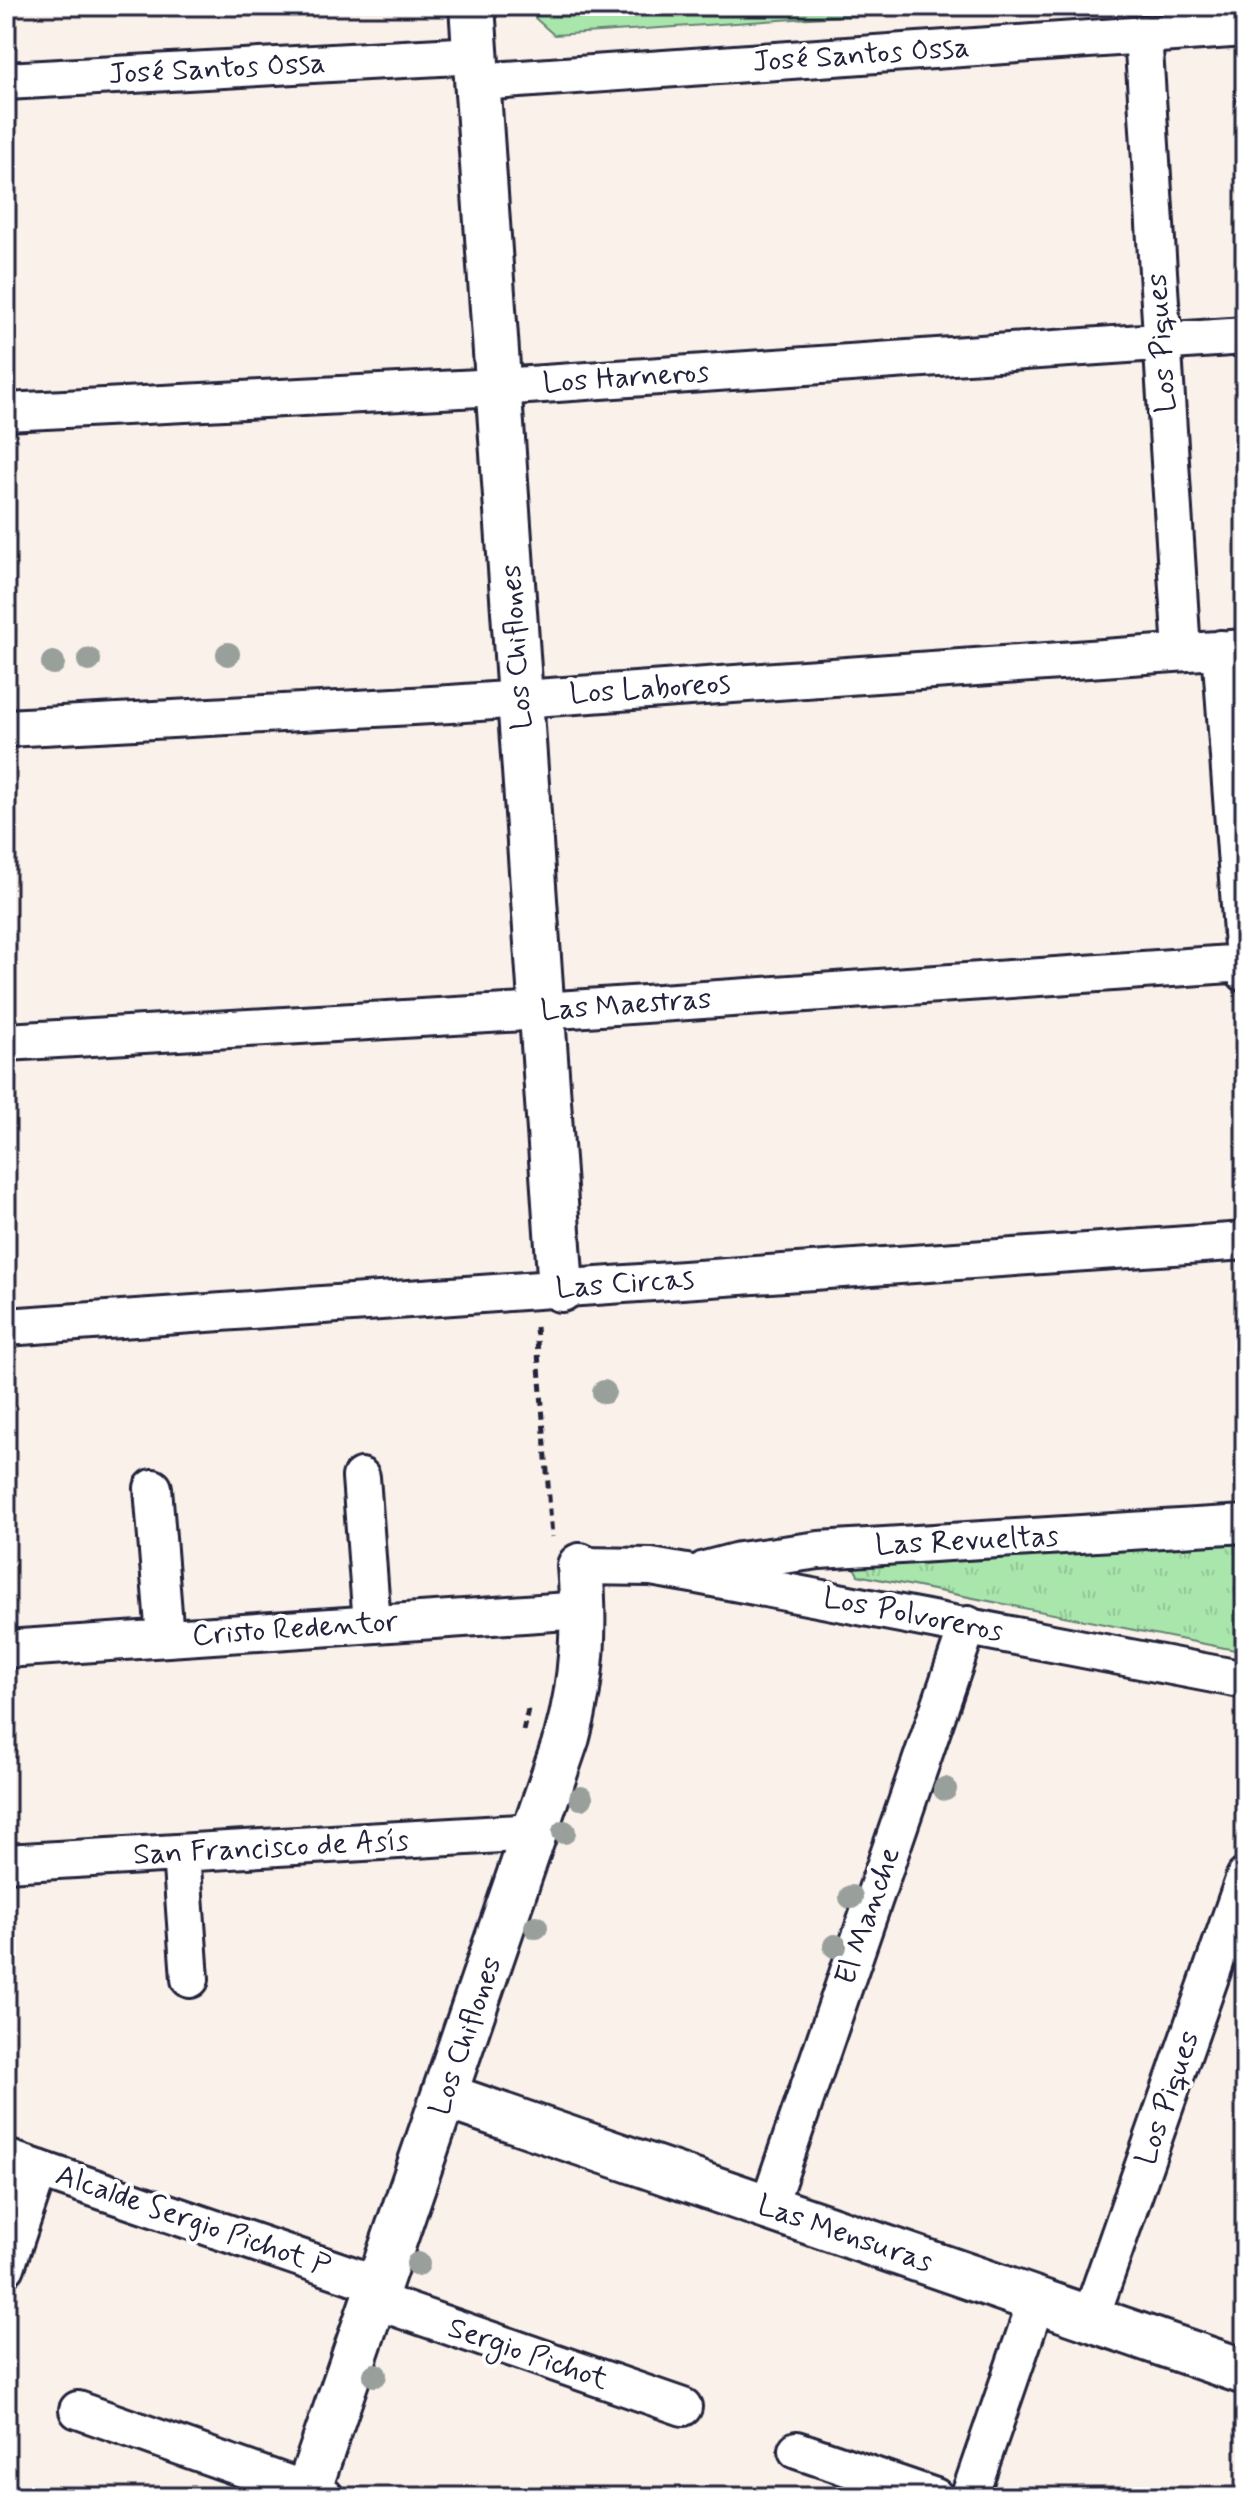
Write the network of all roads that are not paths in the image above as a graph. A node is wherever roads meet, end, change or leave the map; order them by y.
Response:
1 (472, 6) edge
2 (1245, 28) edge
3 (1143, 34) junction
4 (477, 68) junction
5 (6, 81) edge
6 (1245, 336) edge
7 (1162, 341) junction
8 (499, 387) junction
9 (6, 412) edge
10 (1233, 648) edge
11 (1182, 652) junction
12 (520, 698) junction
13 (6, 728) edge
14 (1245, 963) edge
15 (1245, 973) edge
16 (542, 1011) junction
17 (6, 1042) edge
18 (1245, 1241) edge
19 (561, 1289) junction
20 (6, 1327) edge
21 (361, 1477) dead end
22 (153, 1488) dead end
23 (1245, 1524) edge
24 (580, 1566) joint
25 (692, 1574) junction
26 (583, 1610) junction
27 (372, 1624) junction
28 (968, 1625) junction
29 (165, 1638) junction
30 (6, 1649) edge
31 (1245, 1680) edge
32 (536, 1832) junction
33 (181, 1853) junction
34 (6, 1863) edge
35 (1245, 1877) edge
36 (190, 1979) dead end
37 (445, 2096) junction
38 (23, 2164) edge
39 (768, 2207) junction
40 (6, 2267) edge
41 (377, 2293) junction
42 (1037, 2300) junction
43 (1090, 2319) junction
44 (1245, 2372) edge
45 (683, 2407) dead end
46 (78, 2410) dead end
47 (797, 2450) dead end
48 (313, 2495) edge
49 (935, 2497) edge
50 (969, 2497) edge

1 - 4 street, Los Chiflones
2 - 3 street, José Santos Ossa
3 - 4 street, José Santos Ossa
3 - 7 street, Los Piques
4 - 5 street, José Santos Ossa
4 - 8 street, Los Chiflones
6 - 7 street, Los Harneros
7 - 8 street, Los Harneros
7 - 11 street, Los Piques
8 - 9 street, Los Harneros
8 - 12 street, Los Chiflones
10 - 11 street, Los Laboreos
10 - 14 street
11 - 12 street, Los Laboreos
12 - 13 street, Los Laboreos
12 - 16 street, Los Chiflones
14 - 15 street
14 - 16 street, Las Maestras
16 - 17 street, Las Maestras
16 - 19 street, Los Chiflones
18 - 19 street, Las Circas
19 - 20 street, Las Circas
21 - 27 street
22 - 29 street
23 - 25 street, Las Revueltas
24 - 25 street, Los Polvoreros
24 - 26 street, Los Chiflones
25 - 28 street, Los Polvoreros
26 - 27 street, Cristo Redentor
26 - 32 street, Los Chiflones
27 - 29 street, Cristo Redentor
28 - 31 street, Los Polvoreros
28 - 39 street, El Manche
29 - 30 street, Cristo Redentor
32 - 33 street, San Francisco de Asís
32 - 37 street, Los Chiflones
33 - 34 street, San Francisco de Asís
33 - 36 street
35 - 43 street, Los Piques
37 - 39 street, Las Mensuras
37 - 41 street, Los Chiflones
38 - 40 street
38 - 41 street, Alcalde Sergio Pichot P
39 - 42 street, Las Mensuras
41 - 45 street, Sergio Pichot
41 - 48 street, Los Chiflones
42 - 43 street, Las Mensuras
42 - 50 street
43 - 44 street, Las Mensuras
46 - 48 street
47 - 49 street

